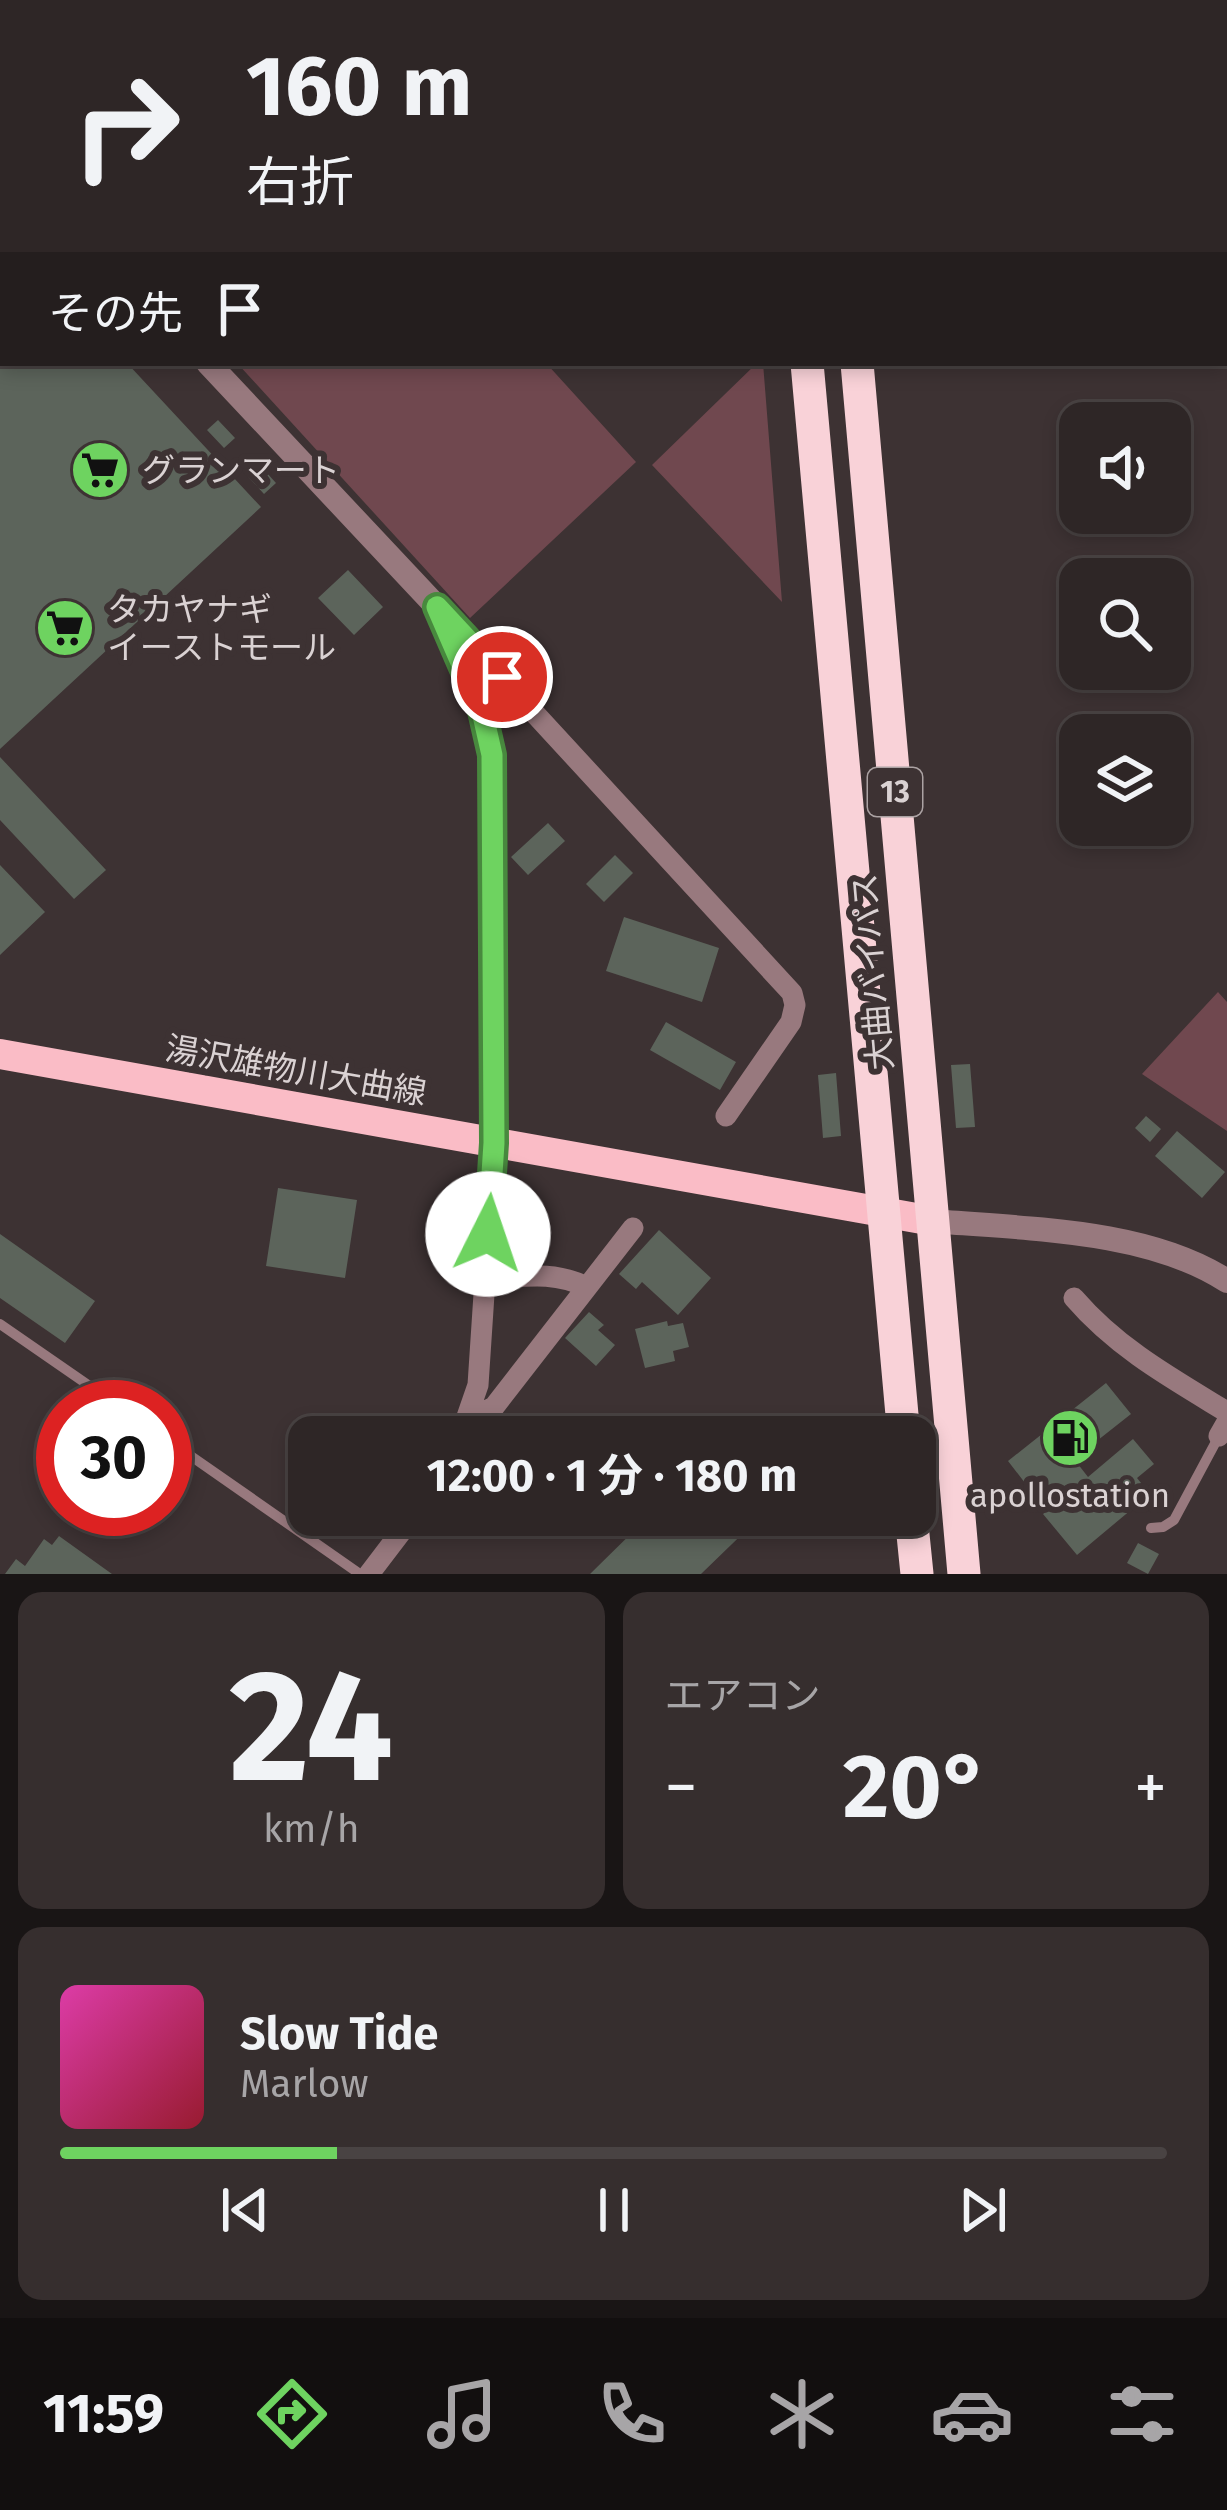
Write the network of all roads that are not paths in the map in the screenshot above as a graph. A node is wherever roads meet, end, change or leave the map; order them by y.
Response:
1 (211, 366) edge
2 (807, 366) edge
3 (857, 366) edge
4 (437, 607) junction
5 (0, 1054) edge
6 (726, 1117) dead end
7 (494, 1143) junction
8 (883, 1212) junction
9 (933, 1221) junction
10 (633, 1228) dead end
11 (485, 1279) junction
12 (1227, 1281) edge
13 (586, 1287) junction
14 (1074, 1298) dead end
15 (0, 1324) edge
16 (81, 1380) edge
17 (1227, 1412) edge
18 (467, 1416) edge
19 (481, 1416) edge
20 (902, 1416) edge
21 (1223, 1429) edge
22 (192, 1456) edge
23 (1151, 1528) dead end
24 (396, 1536) edge
25 (913, 1536) edge
26 (364, 1574) edge
27 (916, 1574) edge
28 (964, 1574) edge

1 - 4 street
2 - 8 highway, 大曲バイパス / 13
3 - 9 highway, 大曲バイパス / 13
4 - 6 street
4 - 7 street
5 - 7 main road, 湯沢雄物川大曲線
7 - 8 main road, 湯沢雄物川大曲線
7 - 11 street
8 - 9 main road, 湯沢雄物川大曲線
8 - 20 highway, 大曲バイパス / 13
9 - 12 street
9 - 28 highway, 大曲バイパス / 13
10 - 13 street
11 - 13 street
11 - 18 street
13 - 19 street
14 - 17 street
15 - 16 lane
21 - 23 lane
22 - 26 lane
24 - 26 street
25 - 27 highway

